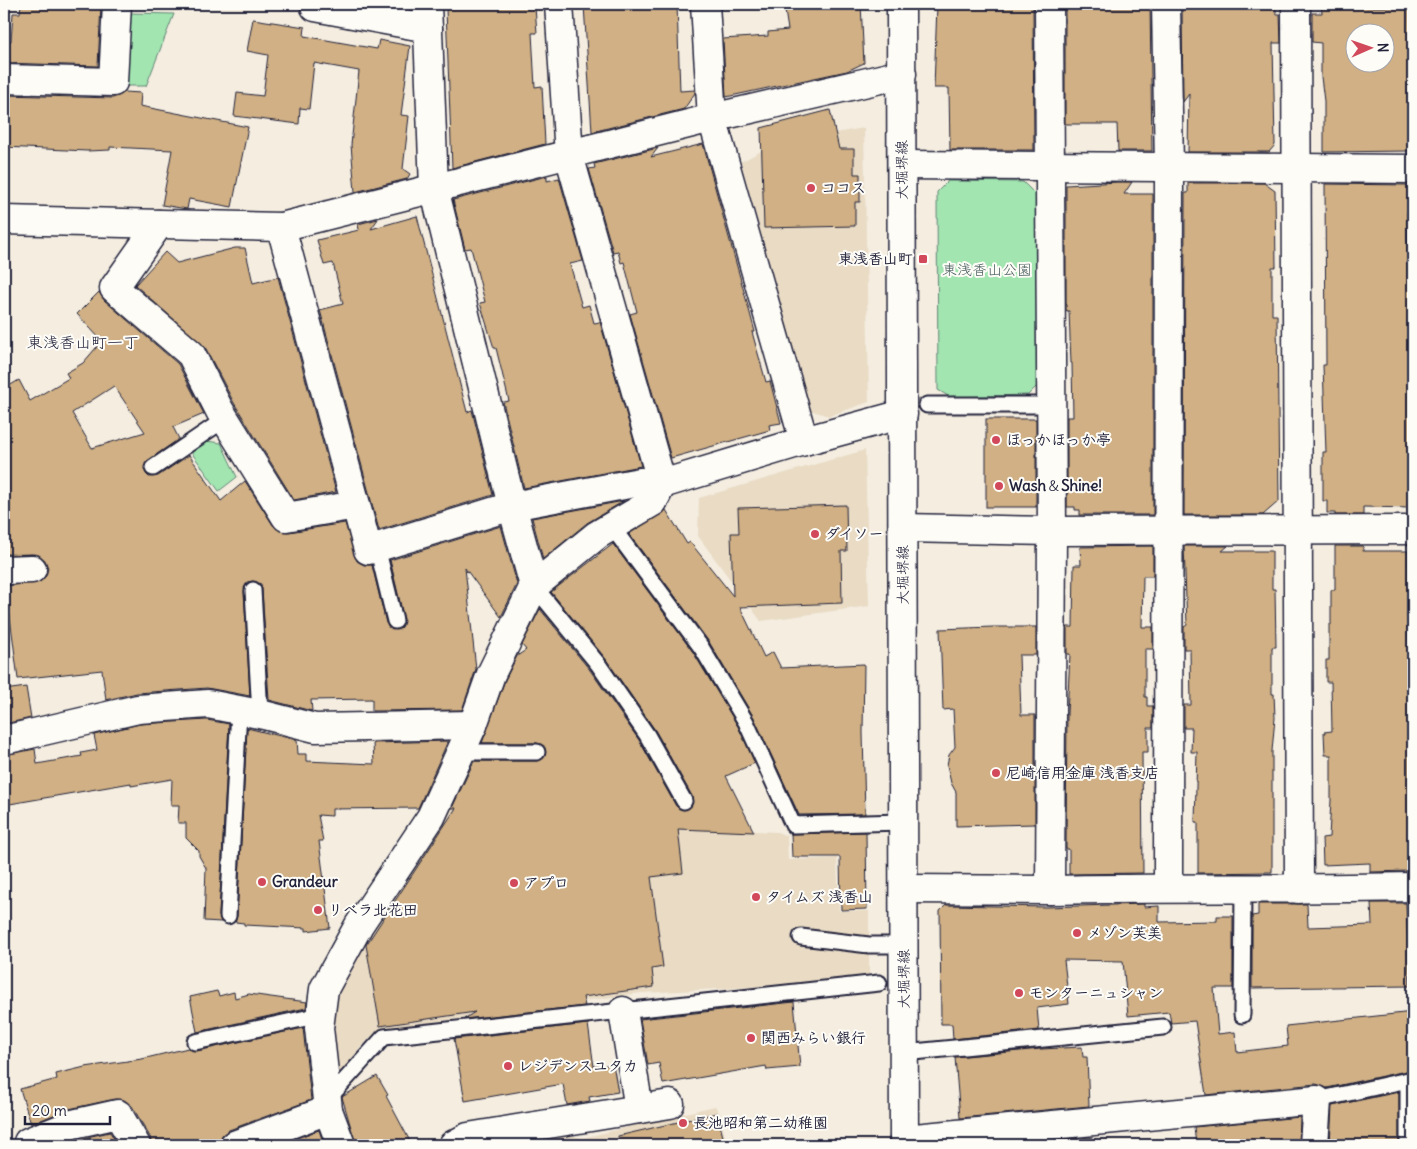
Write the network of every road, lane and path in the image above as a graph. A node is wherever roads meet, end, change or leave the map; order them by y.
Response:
1 (117, 4) edge
2 (559, 4) edge
3 (705, 4) edge
4 (901, 4) edge
5 (1049, 4) edge
6 (1166, 4) edge
7 (1296, 4) edge
8 (314, 8) dead end
9 (427, 16) edge
10 (902, 74) junction
11 (4, 78) edge
12 (712, 118) junction
13 (569, 155) junction
14 (902, 165) junction
15 (1049, 167) junction
16 (1169, 167) junction
17 (1296, 168) junction
18 (1413, 169) edge
19 (434, 188) junction
20 (4, 220) edge
21 (159, 224) junction
22 (281, 227) junction
23 (1050, 405) junction
24 (915, 410) junction
25 (225, 419) junction
26 (804, 441) junction
27 (153, 468) dead end
28 (662, 484) junction
29 (356, 505) junction
30 (512, 506) junction
31 (612, 527) junction
32 (903, 528) junction
33 (1169, 530) junction
34 (1413, 530) edge
35 (1052, 531) junction
36 (1298, 531) junction
37 (377, 547) junction
38 (32, 569) dead end
39 (4, 570) edge
40 (534, 586) junction
41 (253, 590) dead end
42 (395, 621) dead end
43 (249, 712) junction
44 (473, 725) junction
45 (4, 740) edge
46 (460, 752) junction
47 (537, 752) dead end
48 (684, 801) dead end
49 (902, 822) junction
50 (1168, 887) junction
51 (1413, 887) edge
52 (1243, 888) junction
53 (1299, 889) junction
54 (904, 890) junction
55 (1050, 890) junction
56 (228, 916) dead end
57 (801, 937) dead end
58 (904, 945) junction
59 (879, 982) dead end
60 (623, 1011) junction
61 (1242, 1014) dead end
62 (320, 1015) junction
63 (1163, 1027) dead end
64 (195, 1042) dead end
65 (904, 1053) junction
66 (1317, 1100) junction
67 (670, 1104) dead end
68 (327, 1105) junction
69 (639, 1109) junction
70 (510, 1138) edge
71 (28, 1142) dead end
72 (904, 1142) edge
73 (136, 1145) edge
74 (234, 1145) edge
75 (341, 1145) edge
76 (453, 1145) edge
77 (1314, 1145) edge
78 (1408, 1145) edge

1 - 11 street
2 - 13 street
3 - 12 street
4 - 10 street, 大堀堺線
5 - 15 street
6 - 16 street
7 - 17 street
8 - 9 street
9 - 19 street
10 - 12 street
10 - 14 street, 大堀堺線
12 - 13 street
12 - 26 street
13 - 19 street
13 - 28 street
14 - 15 street
14 - 24 street, 大堀堺線
15 - 16 street
15 - 23 street
16 - 17 street
16 - 33 street
17 - 18 street
17 - 36 street
19 - 22 street
19 - 30 street
20 - 21 street
21 - 22 street
21 - 25 street
22 - 29 street
23 - 24 lane
23 - 35 street
24 - 26 street
24 - 32 street, 大堀堺線
25 - 27 lane
25 - 29 street
26 - 28 street
28 - 30 street
28 - 31 street
29 - 37 street
30 - 37 street
30 - 40 street
31 - 40 street
31 - 49 lane
32 - 35 street
32 - 49 street, 大堀堺線
33 - 35 street
33 - 36 street
33 - 50 street
34 - 36 street
35 - 55 street
36 - 53 street
37 - 42 lane
38 - 39 street
40 - 44 street
40 - 48 lane
41 - 43 lane
43 - 44 street
43 - 45 street
43 - 56 lane
44 - 46 street
46 - 47 lane
46 - 62 street
49 - 54 street, 大堀堺線
50 - 52 street
50 - 55 street
51 - 53 street
52 - 53 street
52 - 61 lane
54 - 55 street
54 - 58 street, 大堀堺線
57 - 58 lane
58 - 65 street, 大堀堺線
59 - 60 lane
60 - 68 lane
60 - 69 street
62 - 64 lane
62 - 68 street
63 - 65 lane
65 - 72 street, 大堀堺線
66 - 72 street
66 - 77 street
66 - 78 lane
67 - 69 street
68 - 74 street
68 - 75 street
69 - 70 street
70 - 76 street
71 - 73 street

